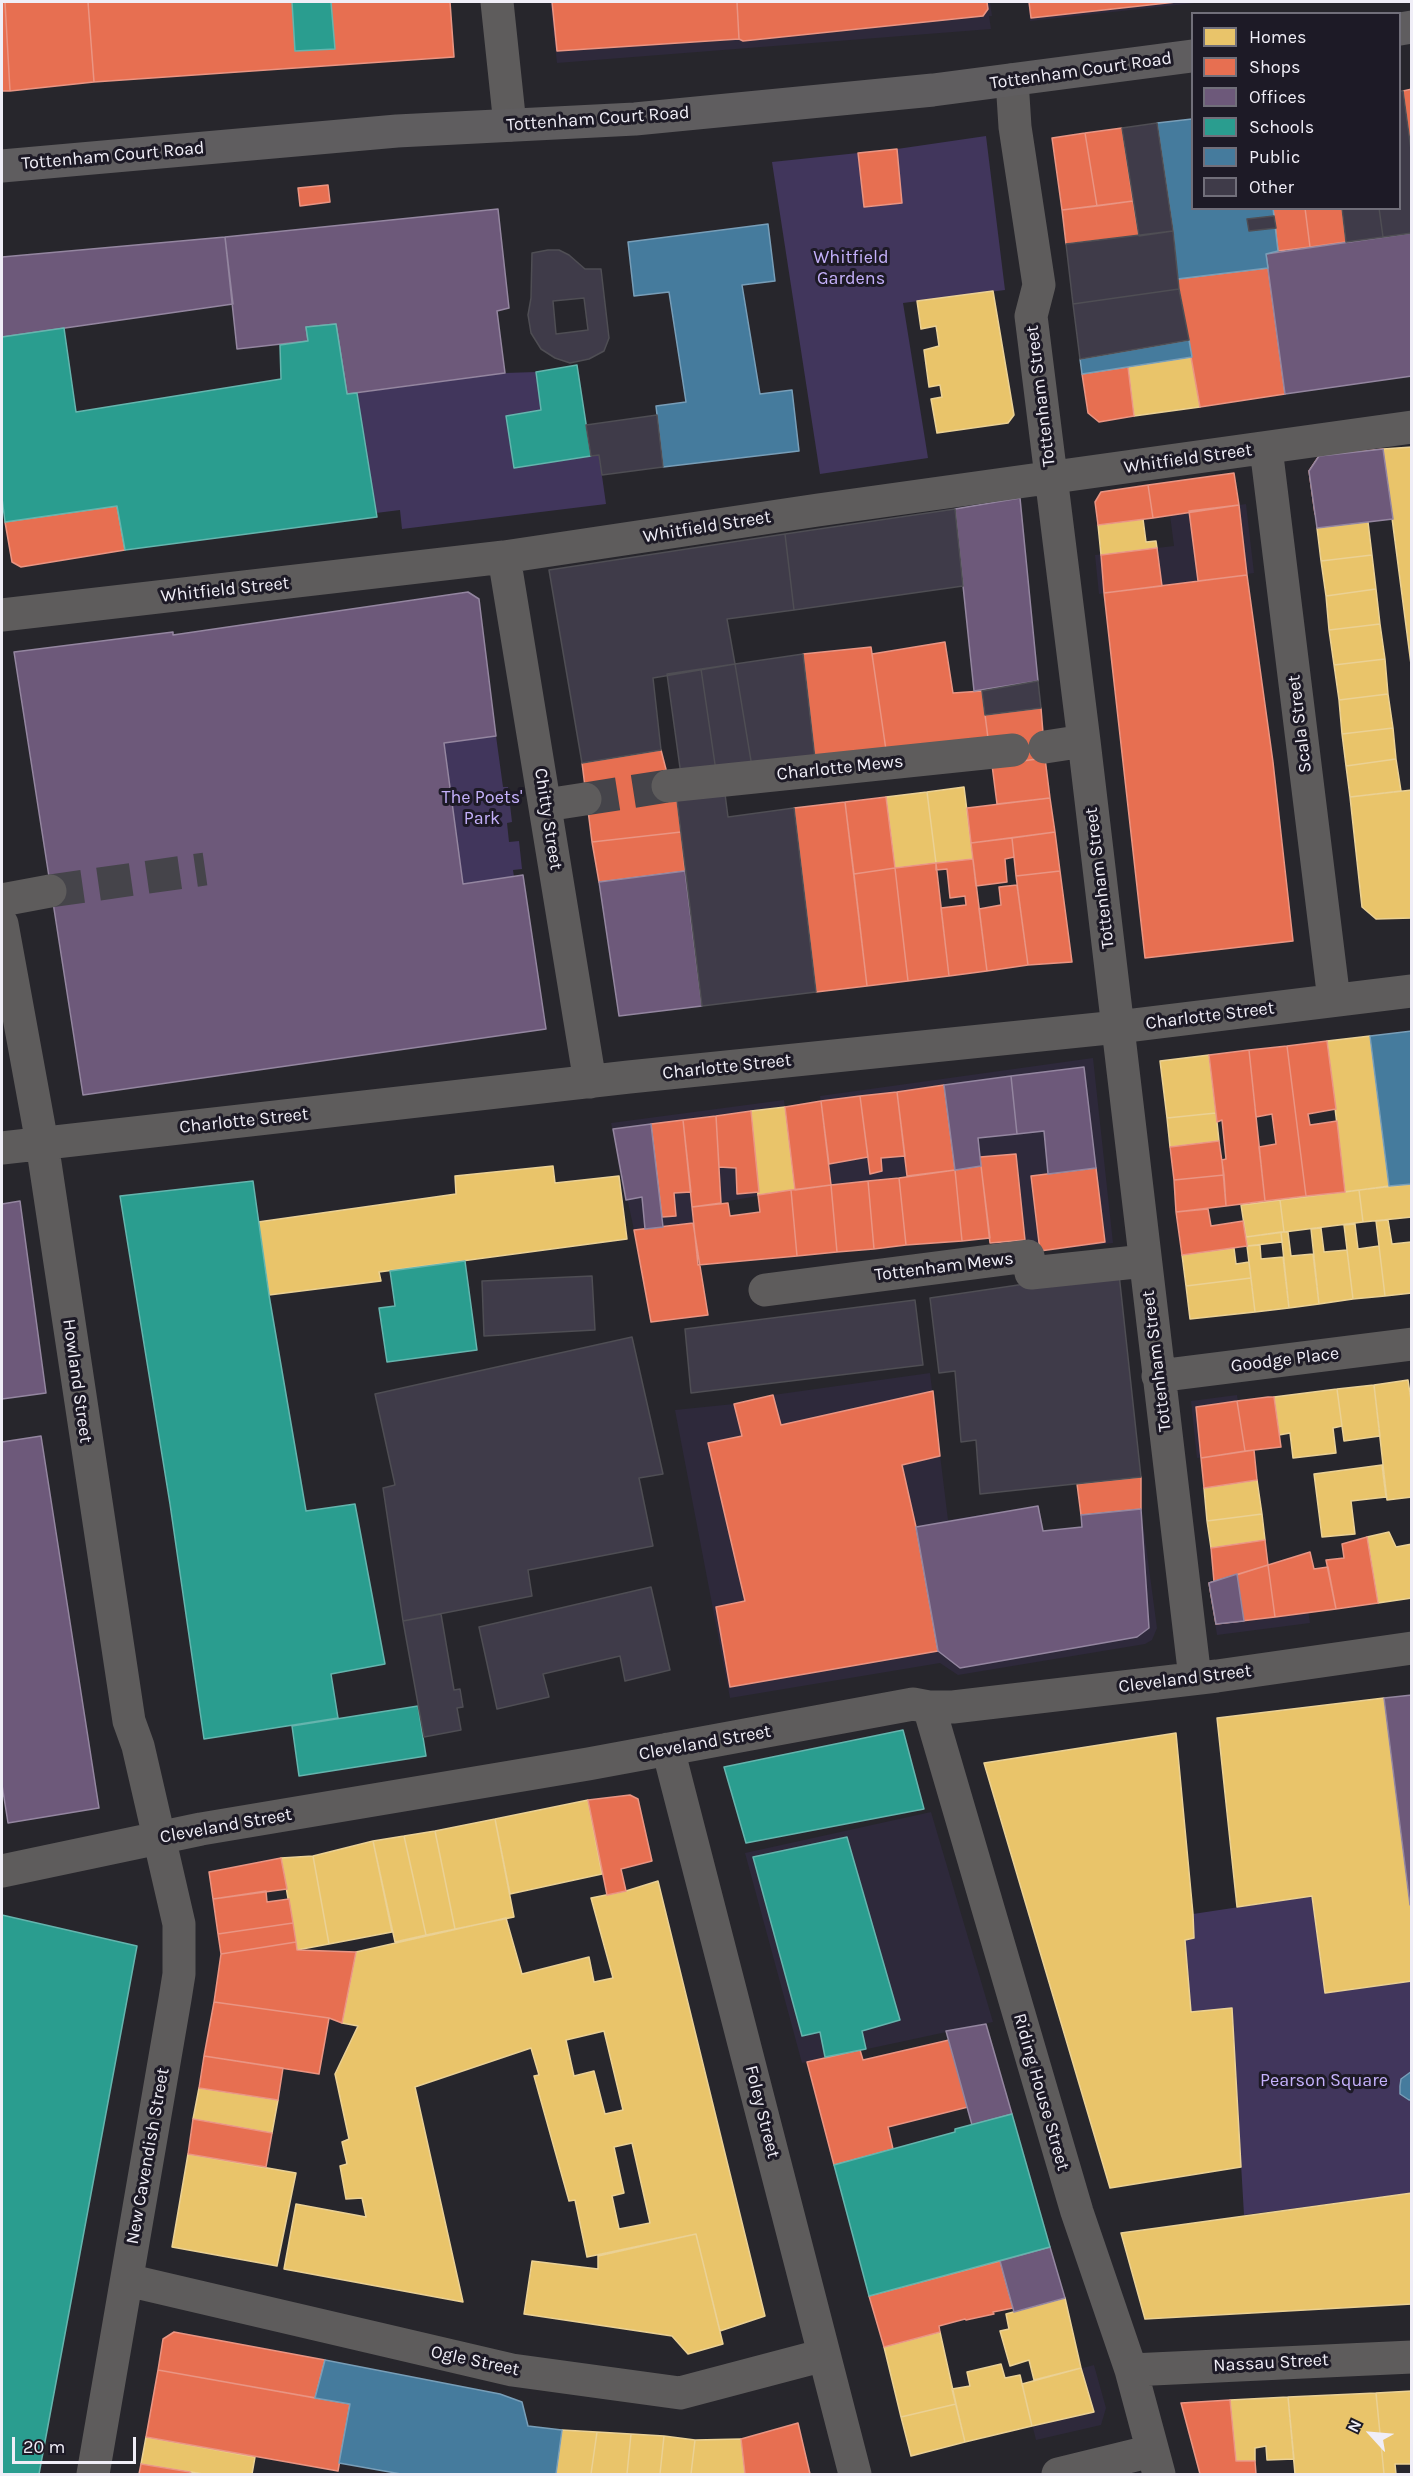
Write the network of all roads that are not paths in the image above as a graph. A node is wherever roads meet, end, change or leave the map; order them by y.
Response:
1 (497, 2) edge
2 (1191, 56) edge
3 (1012, 80) junction
4 (510, 125) junction
5 (2, 166) edge
6 (1412, 427) edge
7 (1266, 448) junction
8 (1051, 477) junction
9 (504, 557) junction
10 (2, 615) edge
11 (1084, 741) junction
12 (668, 786) tunnel mouth
13 (585, 799) tunnel mouth
14 (546, 805) junction
15 (50, 891) tunnel mouth
16 (2, 900) edge
17 (2, 924) edge
18 (1412, 991) edge
19 (1334, 1000) junction
20 (1118, 1027) junction
21 (590, 1082) junction
22 (42, 1143) junction
23 (2, 1148) edge
24 (1145, 1261) junction
25 (765, 1290) dead end
26 (1412, 1344) edge
27 (1158, 1376) junction
28 (1412, 1648) edge
29 (1195, 1678) junction
30 (929, 1707) junction
31 (668, 1749) junction
32 (160, 1837) junction
33 (2, 1871) edge
34 (127, 2280) junction
35 (824, 2355) junction
36 (1412, 2357) edge
37 (1131, 2370) junction
38 (1156, 2463) edge
39 (93, 2475) edge
40 (855, 2475) edge
41 (1058, 2475) edge

1 - 4 street
2 - 3 main road, Tottenham Court Road
3 - 4 main road, Tottenham Court Road
3 - 8 street, Tottenham Street
4 - 5 main road, Tottenham Court Road
6 - 7 street, Whitfield Street
7 - 8 street, Whitfield Street
7 - 19 street, Scala Street
8 - 9 street, Whitfield Street
8 - 11 street, Tottenham Street
9 - 10 street, Whitfield Street
9 - 14 street, Chitty Street
11 - 12 street, Charlotte Mews
11 - 20 street, Tottenham Street
13 - 14 street
14 - 21 street, Chitty Street
15 - 16 street
17 - 22 street, Howland Street
18 - 19 street, Charlotte Street
19 - 20 street, Charlotte Street
20 - 21 street, Charlotte Street
20 - 24 street, Tottenham Street
21 - 22 street, Charlotte Street
22 - 23 street, Charlotte Street
22 - 32 street, Howland Street
24 - 25 street, Tottenham Mews
24 - 27 street, Tottenham Street
26 - 27 street, Goodge Place
27 - 29 street, Tottenham Street
28 - 29 street, Cleveland Street
29 - 30 street, Cleveland Street
30 - 31 street, Cleveland Street
30 - 37 street, Riding House Street
31 - 32 street, Cleveland Street
31 - 35 street, Foley Street
32 - 33 street, Cleveland Street
32 - 34 street, New Cavendish Street
34 - 35 street, Ogle Street
34 - 39 street, New Cavendish Street
35 - 40 street, Foley Street
36 - 37 street, Nassau Street
37 - 38 street, Riding House Street
38 - 41 street

